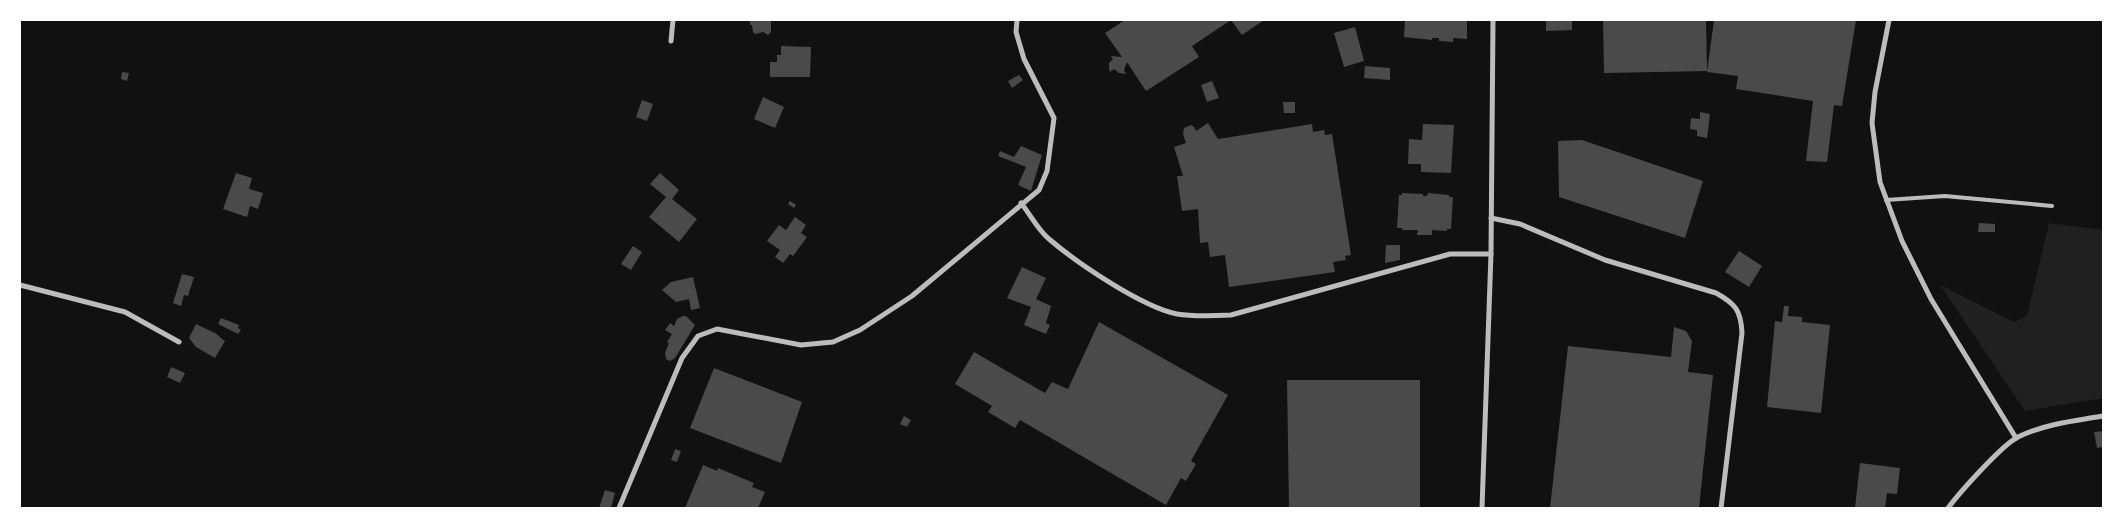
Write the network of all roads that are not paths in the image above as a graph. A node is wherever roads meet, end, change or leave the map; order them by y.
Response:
1 (673, 20) edge
2 (1017, 20) edge
3 (1494, 20) edge
4 (1889, 20) edge
5 (671, 41) dead end
6 (1886, 200) junction
7 (1021, 203) junction
8 (2052, 206) dead end
9 (1491, 218) junction
10 (1491, 254) junction
11 (20, 285) edge
12 (178, 342) dead end
13 (2103, 416) edge
14 (2016, 438) junction
15 (619, 508) edge
16 (1482, 508) edge
17 (1721, 508) edge
18 (1948, 508) edge

1 - 5 street
2 - 7 street
3 - 9 street
4 - 6 street
6 - 8 lane
6 - 14 street
7 - 10 street
7 - 15 street
9 - 10 street
9 - 17 street
10 - 16 street
11 - 12 street
13 - 14 street
14 - 18 street

